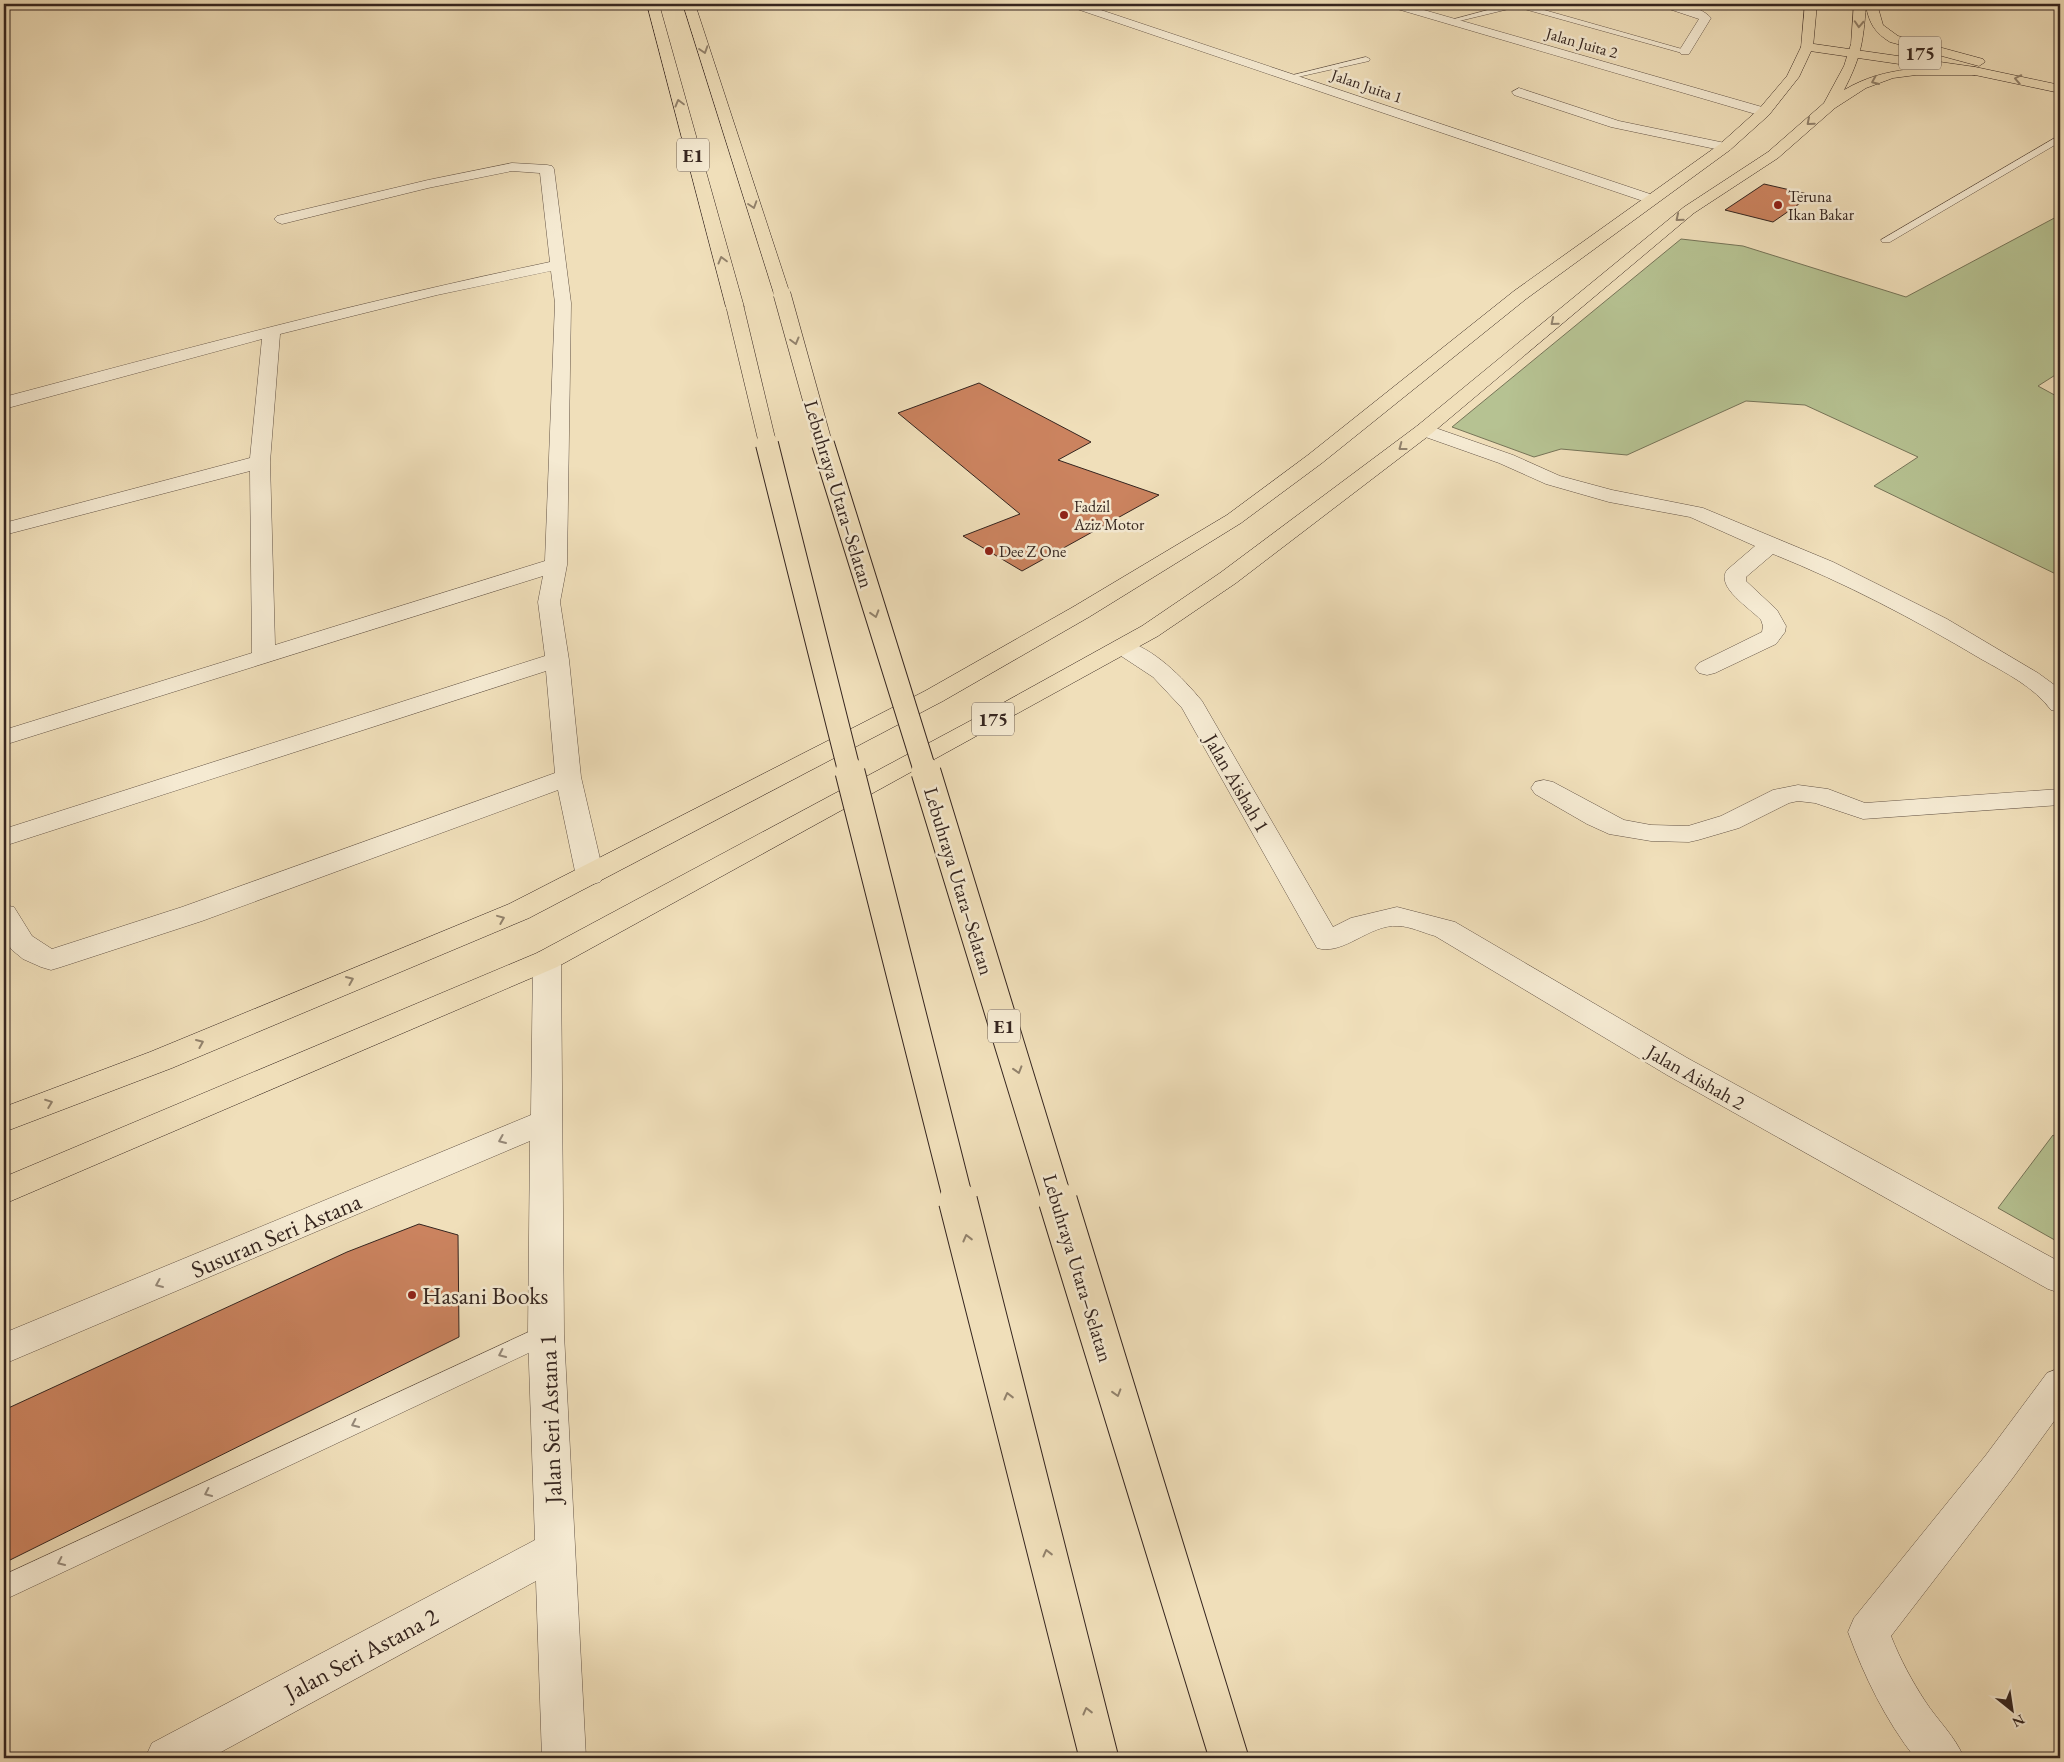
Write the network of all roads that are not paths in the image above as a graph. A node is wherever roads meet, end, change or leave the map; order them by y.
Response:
1 (653, 4) edge
2 (689, 4) edge
3 (1072, 4) edge
4 (1391, 4) edge
5 (1517, 4) edge
6 (1664, 4) edge
7 (1811, 4) edge
8 (1860, 4) edge
9 (1872, 4) edge
10 (1451, 22) junction
11 (1807, 42) junction
12 (1856, 49) junction
13 (1685, 51) joint
14 (1366, 59) dead end
15 (1979, 67) junction
16 (2060, 76) edge
17 (1289, 77) junction
18 (2060, 88) edge
19 (1519, 92) dead end
20 (1830, 105) junction
21 (1764, 112) junction
22 (2060, 138) edge
23 (1725, 147) junction
24 (1651, 199) junction
25 (282, 219) dead end
26 (1886, 240) dead end
27 (558, 264) junction
28 (271, 331) junction
29 (4, 403) edge
30 (1424, 430) junction
31 (260, 462) junction
32 (4, 529) edge
33 (1770, 545) junction
34 (556, 565) junction
35 (1123, 646) junction
36 (264, 656) junction
37 (557, 660) junction
38 (1707, 668) dead end
39 (2060, 705) edge
40 (4, 738) edge
41 (568, 777) junction
42 (1544, 788) dead end
43 (2060, 797) edge
44 (4, 838) edge
45 (590, 876) junction
46 (4, 914) edge
47 (1327, 941) joint
48 (547, 960) junction
49 (4, 1120) edge
50 (547, 1121) junction
51 (4, 1191) edge
52 (2060, 1279) edge
53 (546, 1334) junction
54 (4, 1349) edge
55 (2060, 1384) edge
56 (555, 1550) junction
57 (4, 1588) edge
58 (167, 1758) edge
59 (564, 1758) edge
60 (1099, 1758) edge
61 (1229, 1758) edge
62 (1942, 1758) edge

60 -> 1 main road, E1, bridge
2 -> 61 main road, Lebuhraya Utara–Selatan / E1, bridge
3 - 17 street, Jalan Juita 1
4 - 10 street, Jalan Juita 2
5 - 10 lane
5 - 13 lane
6 - 13 street
7 - 11 main road
8 -> 12 main road
9 - 15 main road
10 - 21 street, Jalan Juita 2
11 - 12 main road, 175
11 - 21 main road, 175
12 - 15 main road, 175
12 - 20 main road, 175
14 - 17 lane
15 - 16 main road, 175
18 -> 15 main road, 175
15 -> 20 main road
17 - 24 street, Jalan Juita 1
19 - 23 street
20 -> 30 main road, 175
21 - 23 main road, 175
22 - 26 lane
23 - 24 main road, 175
24 - 45 main road, 175
25 - 27 street
27 - 28 street
27 - 34 street
28 - 29 street
28 - 31 street
30 - 33 street
30 -> 35 main road, 175
31 - 32 street
31 - 36 street
33 - 38 street
33 - 39 street
34 - 36 street
34 - 37 street
35 - 47 street, Jalan Aishah 1
35 - 48 main road, 175
36 - 40 street
37 - 41 street
37 - 44 street
41 - 45 street
41 - 46 street
42 - 43 street
49 -> 45 main road, 175
47 - 52 street, Jalan Aishah 2
48 - 50 street, Jalan Seri Astana 1
48 - 51 main road, 175
50 - 53 street, Jalan Seri Astana 1
50 -> 54 street, Susuran Seri Astana
53 - 56 street, Jalan Seri Astana 1
53 -> 57 lane
55 - 62 street
56 - 58 street, Jalan Seri Astana 2
56 - 59 street, Jalan Seri Astana 1

